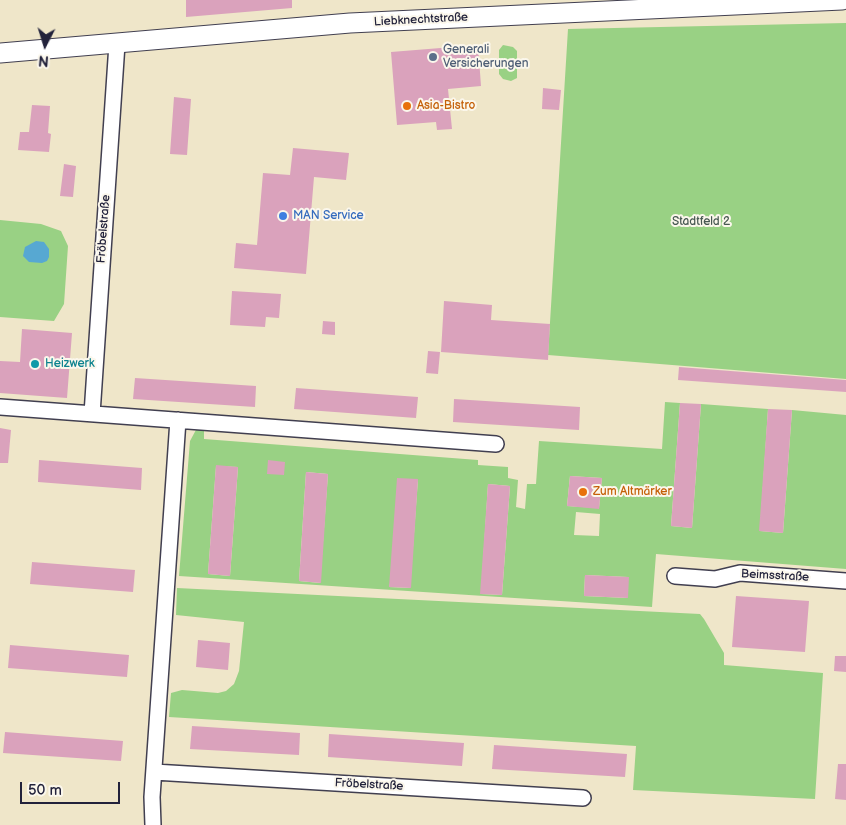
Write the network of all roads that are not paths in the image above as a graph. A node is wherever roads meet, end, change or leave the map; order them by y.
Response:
1 (842, 0) edge
2 (116, 44) junction
3 (0, 53) edge
4 (0, 407) edge
5 (92, 414) junction
6 (178, 420) junction
7 (496, 444) dead end
8 (675, 576) dead end
9 (846, 581) edge
10 (154, 772) junction
11 (583, 798) dead end
12 (153, 825) edge

1 - 2 street, Liebknechtstraße
2 - 3 street, Liebknechtstraße
2 - 5 street, Fröbelstraße
4 - 5 street
5 - 6 street
6 - 7 street
6 - 10 street
8 - 9 street, Beimsstraße
10 - 11 street, Fröbelstraße
10 - 12 street

